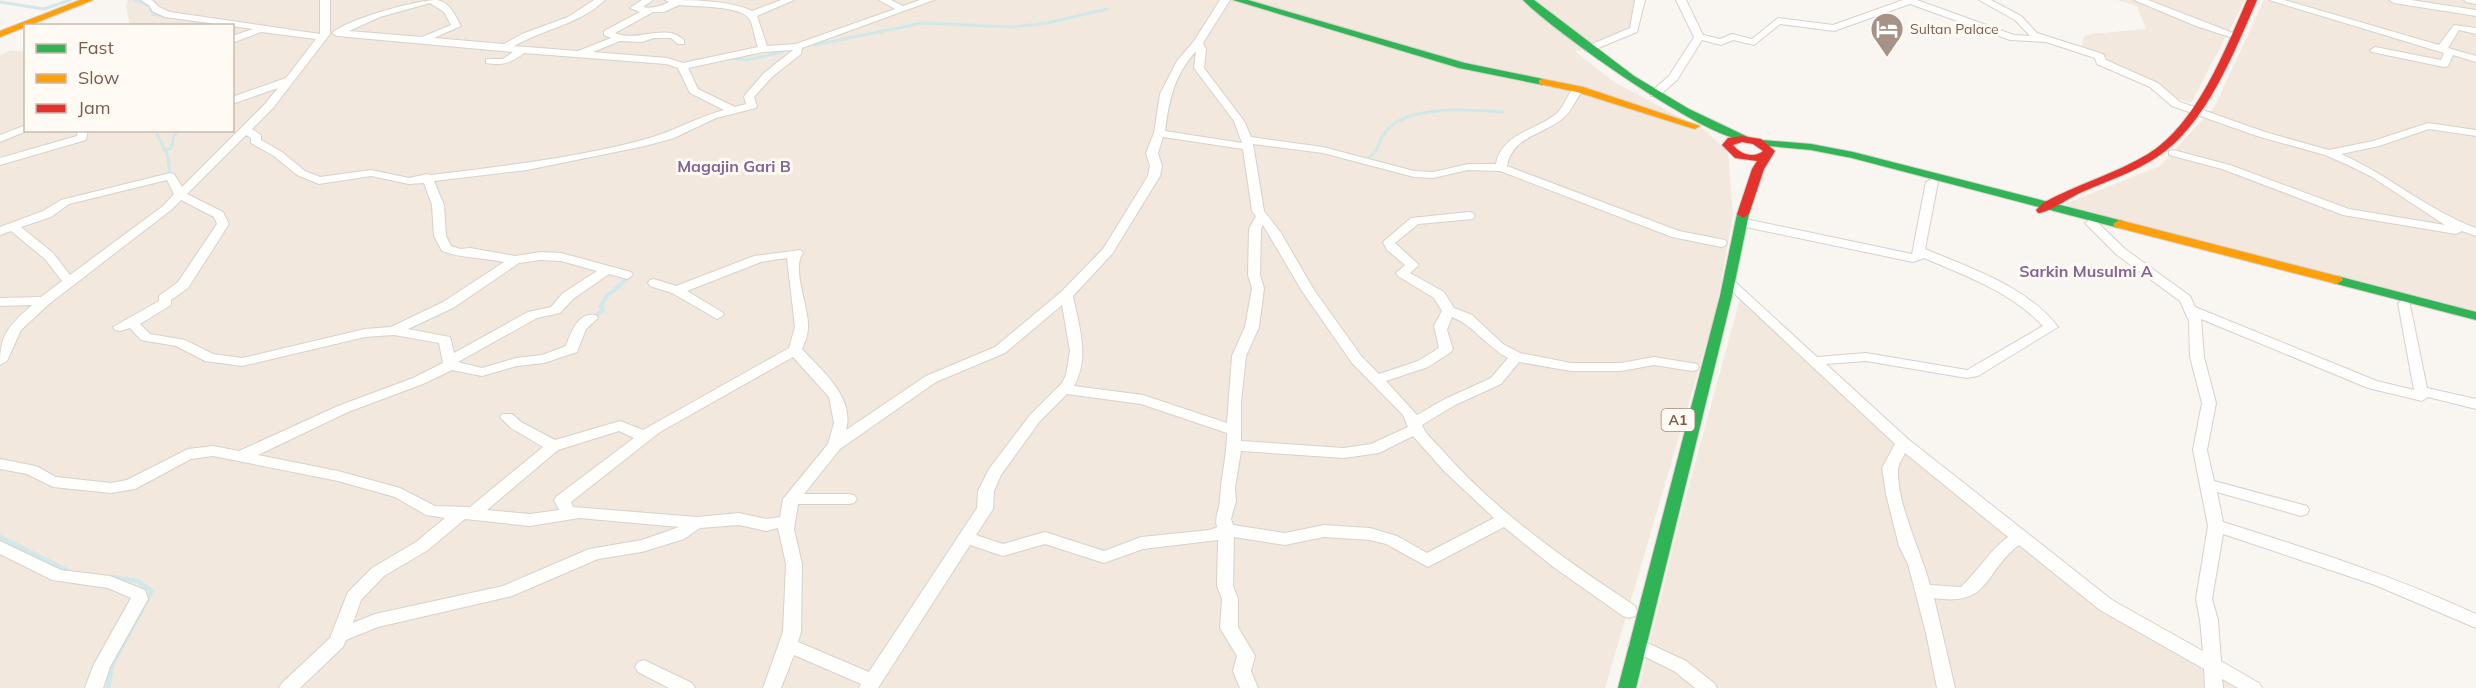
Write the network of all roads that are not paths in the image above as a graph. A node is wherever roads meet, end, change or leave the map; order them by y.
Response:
1 (88, 0) edge
2 (100, 0) edge
3 (146, 0) edge
4 (325, 0) edge
5 (431, 0) edge
6 (600, 0) edge
7 (648, 0) edge
8 (789, 0) edge
9 (884, 0) edge
10 (928, 0) edge
11 (1225, 0) edge
12 (1238, 0) edge
13 (1518, 0) edge
14 (1528, 0) edge
15 (1640, 0) edge
16 (1681, 0) edge
17 (1984, 0) edge
18 (2139, 0) edge
19 (2253, 0) edge
20 (2263, 0) edge
21 (2274, 0) edge
22 (2396, 0) edge
23 (2469, 0) edge
24 (673, 1) edge
25 (1912, 1) edge
26 (2476, 1) edge
27 (701, 2) edge
28 (902, 9) junction
29 (648, 11) junction
30 (2476, 13) edge
31 (752, 15) junction
32 (26, 24) edge
33 (39, 24) edge
34 (232, 24) edge
35 (234, 24) edge
36 (24, 25) edge
37 (260, 28) junction
38 (24, 30) edge
39 (2476, 31) edge
40 (0, 34) edge
41 (328, 35) junction
42 (2236, 36) junction
43 (1699, 37) junction
44 (619, 38) junction
45 (0, 39) edge
46 (234, 39) edge
47 (421, 40) junction
48 (2048, 40) junction
49 (681, 42) dead end
50 (1198, 43) junction
51 (501, 46) junction
52 (797, 47) junction
53 (763, 49) junction
54 (1588, 49) junction
55 (522, 50) junction
56 (2375, 50) dead end
57 (2445, 51) junction
58 (580, 54) junction
59 (2476, 59) edge
60 (490, 61) dead end
61 (682, 66) junction
62 (289, 80) junction
63 (1579, 89) junction
64 (1655, 94) junction
65 (234, 100) edge
66 (732, 110) junction
67 (2200, 113) junction
68 (1695, 126) junction
69 (24, 129) edge
70 (245, 130) junction
71 (83, 132) edge
72 (1159, 133) junction
73 (2476, 133) edge
74 (0, 138) edge
75 (1745, 138) junction
76 (1248, 144) junction
77 (1729, 149) junction
78 (1765, 150) junction
79 (2173, 153) junction
80 (2329, 153) junction
81 (0, 162) edge
82 (1501, 168) junction
83 (427, 177) junction
84 (1932, 182) junction
85 (180, 195) junction
86 (2043, 208) junction
87 (2064, 213) junction
88 (1262, 216) junction
89 (1469, 216) dead end
90 (1741, 222) junction
91 (2091, 223) junction
92 (13, 227) junction
93 (0, 231) edge
94 (2476, 233) edge
95 (1720, 249) joint
96 (1919, 251) junction
97 (515, 260) junction
98 (606, 270) junction
99 (627, 275) dead end
100 (1719, 280) junction
101 (69, 282) junction
102 (654, 283) dead end
103 (677, 290) junction
104 (1066, 295) junction
105 (44, 301) junction
106 (0, 302) edge
107 (2404, 303) junction
108 (2192, 310) junction
109 (1449, 311) junction
110 (717, 315) dead end
111 (2476, 316) edge
112 (591, 318) dead end
113 (2476, 321) edge
114 (394, 331) junction
115 (795, 350) junction
116 (1516, 357) junction
117 (0, 361) edge
118 (1815, 361) junction
119 (450, 363) junction
120 (1692, 368) dead end
121 (1378, 379) junction
122 (1064, 388) junction
123 (2421, 391) junction
124 (2476, 404) edge
125 (507, 417) dead end
126 (1415, 426) junction
127 (1234, 430) junction
128 (643, 436) junction
129 (1903, 443) junction
130 (835, 445) junction
131 (553, 446) junction
132 (1234, 446) junction
133 (240, 457) junction
134 (0, 464) edge
135 (2207, 484) junction
136 (791, 499) junction
137 (849, 499) dead end
138 (2301, 510) dead end
139 (469, 512) junction
140 (568, 514) junction
141 (1506, 519) junction
142 (787, 520) junction
143 (697, 522) junction
144 (2216, 526) junction
145 (1227, 530) junction
146 (2019, 537) junction
147 (966, 538) junction
148 (0, 547) edge
149 (1922, 590) junction
150 (1629, 611) dead end
151 (2476, 621) edge
152 (339, 636) junction
153 (789, 645) junction
154 (1637, 645) junction
155 (2210, 664) junction
156 (644, 667) dead end
157 (870, 685) edge
158 (94, 688) edge
159 (288, 688) edge
160 (686, 688) edge
161 (772, 688) edge
162 (1249, 688) edge
163 (1627, 688) edge
164 (1708, 688) edge
165 (1946, 688) edge
166 (2214, 688) edge
167 (2253, 688) edge

1 - 32 main road
2 - 33 main road
3 - 34 street
4 - 41 street
5 - 41 street
5 - 47 street
6 - 51 street
7 - 29 street
8 - 31 street
9 - 28 street
10 - 28 street
11 - 50 street
12 - 63 main road
13 - 68 main road
14 - 54 main road
15 - 54 street
16 - 43 street
17 - 48 street
18 - 42 street
19 - 42 main road
20 - 67 main road
21 - 57 street
22 - 30 street
23 - 26 street
24 - 27 street
24 - 29 street
25 - 43 street
25 - 48 street
27 - 31 street
28 - 52 street
29 - 44 street
31 - 53 street
35 - 37 street
36 - 40 main road
37 - 41 street
37 - 46 street
38 - 45 main road
39 - 57 street
41 - 47 street
41 - 62 street
42 - 67 main road
43 - 64 street
44 - 49 street
44 - 58 street
47 - 51 street
48 - 67 street
50 - 72 street
50 - 76 street
51 - 55 street
52 - 53 street
52 - 66 street
53 - 61 street
54 - 64 main road
55 - 58 street
55 - 60 street
56 - 57 street
57 - 59 street
58 - 61 street
61 - 66 street
62 - 65 street
62 - 70 street
63 - 68 main road
63 - 82 street
64 - 75 main road
66 - 83 street
67 - 79 main road
67 - 80 street
67 - 86 main road
68 - 77 main road
69 - 74 street
70 - 83 street
70 - 85 street
71 - 81 street
72 - 76 street
72 - 104 street
73 - 80 street
75 - 77 main road
75 - 78 main road
76 - 82 street
76 - 88 street
77 - 78 main road
77 - 95 main road
78 - 84 main road
78 - 86 main road
78 - 90 main road, A1
79 - 87 main road
79 - 94 street
80 - 94 street
82 - 95 street
83 - 97 street
84 - 86 main road
84 - 96 street
85 - 92 street
85 - 101 street
85 - 114 street
86 - 87 main road
87 - 91 main road
87 - 111 main road
88 - 121 street
88 - 127 street
89 - 109 street
90 - 96 street
90 - 100 main road, A1
91 - 107 main road
91 - 108 street
92 - 93 street
92 - 101 street
96 - 118 street
97 - 98 street
97 - 114 street
98 - 99 street
98 - 119 street
100 - 118 street
100 - 154 main road, A1
101 - 105 street
102 - 103 street
103 - 110 street
103 - 115 street
104 - 122 street
104 - 130 street
105 - 106 street
105 - 117 street
107 - 113 main road
107 - 123 street
108 - 123 street
108 - 135 street
109 - 116 street
109 - 121 street
112 - 119 street
114 - 119 street
115 - 128 street
115 - 130 street
116 - 120 street
116 - 126 street
118 - 129 street
119 - 133 street
121 - 126 street
122 - 127 street
122 - 147 street
123 - 124 street
125 - 131 street
126 - 132 street
126 - 141 street
127 - 132 street
128 - 131 street
128 - 140 street
129 - 146 street
129 - 149 street
130 - 136 street
131 - 139 street
132 - 145 street
133 - 134 street
133 - 139 street
135 - 138 street
135 - 144 street
136 - 137 street
136 - 142 street
139 - 140 street
139 - 152 street
140 - 143 street
141 - 145 street
141 - 150 street
142 - 143 street
142 - 153 street
143 - 152 street
144 - 151 street
144 - 155 street
145 - 147 street
145 - 162 street
146 - 149 street
146 - 155 street
147 - 157 street
148 - 158 street
149 - 165 street
152 - 159 street
153 - 157 street
153 - 161 street
154 - 163 main road, A1
154 - 164 street
155 - 166 street
155 - 167 street
156 - 160 street

